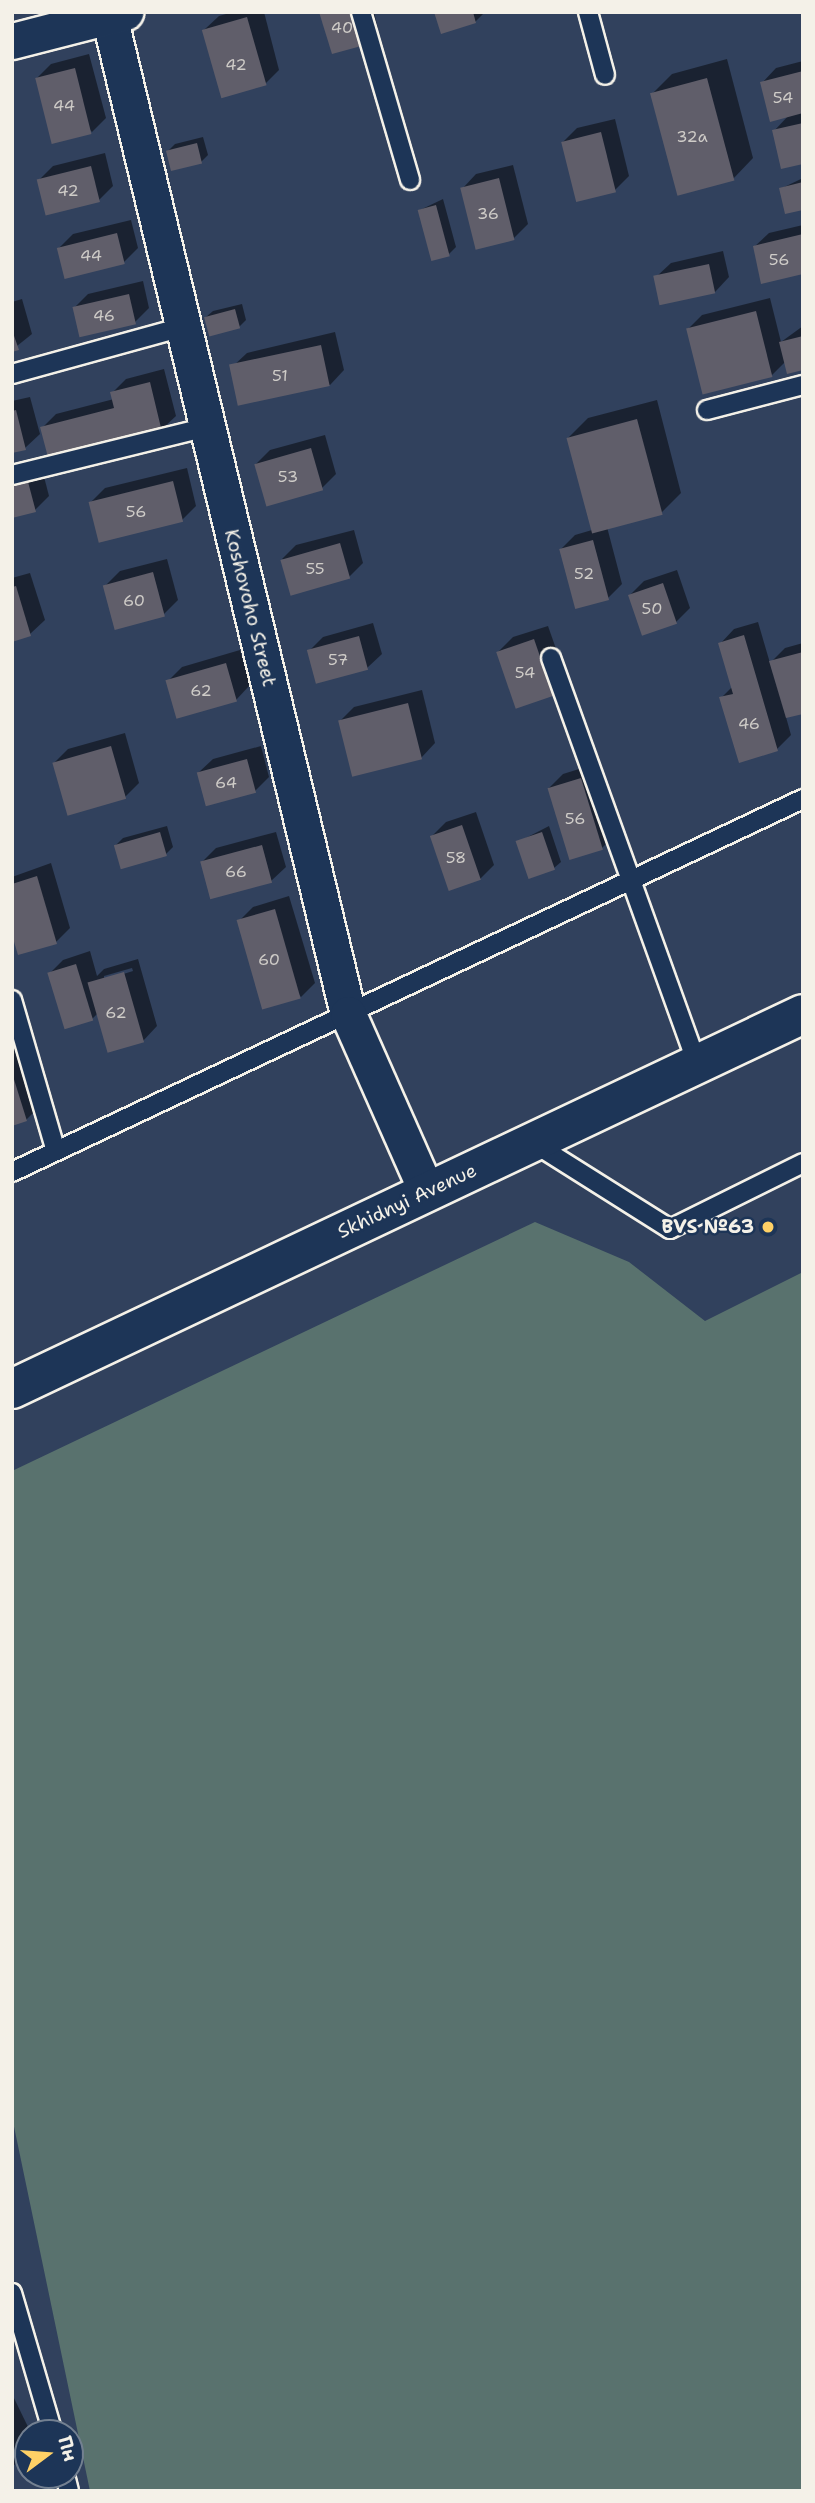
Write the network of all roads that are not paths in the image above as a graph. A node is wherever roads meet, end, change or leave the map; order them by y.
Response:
1 (361, 12) edge
2 (588, 12) edge
3 (114, 14) edge
4 (12, 41) edge
5 (605, 75) dead end
6 (410, 180) dead end
7 (183, 327) junction
8 (12, 374) edge
9 (803, 385) edge
10 (707, 410) dead end
11 (207, 426) junction
12 (12, 475) edge
13 (551, 658) dead end
14 (803, 799) edge
15 (632, 880) junction
16 (12, 1000) edge
17 (348, 1014) junction
18 (803, 1014) edge
19 (698, 1063) junction
20 (532, 1142) junction
21 (56, 1151) junction
22 (803, 1163) edge
23 (12, 1172) edge
24 (428, 1192) junction
25 (12, 1389) edge
26 (12, 2293) edge
27 (49, 2419) edge

1 - 6 lane
2 - 5 lane
3 - 4 street
3 - 7 street, Koshovoho Street
7 - 8 lane
7 - 11 street, Koshovoho Street
9 - 10 lane
11 - 12 lane
11 - 17 street, Koshovoho Street
13 - 15 lane
14 - 15 lane
15 - 17 lane
15 - 19 lane
16 - 21 lane
17 - 21 lane
17 - 24 street, Koshovoho Street
18 - 19 main road, Skhidnyi Avenue
19 - 20 main road, Skhidnyi Avenue
20 - 22 lane
20 - 24 main road, Skhidnyi Avenue
21 - 23 lane
24 - 25 main road, Skhidnyi Avenue
26 - 27 lane

